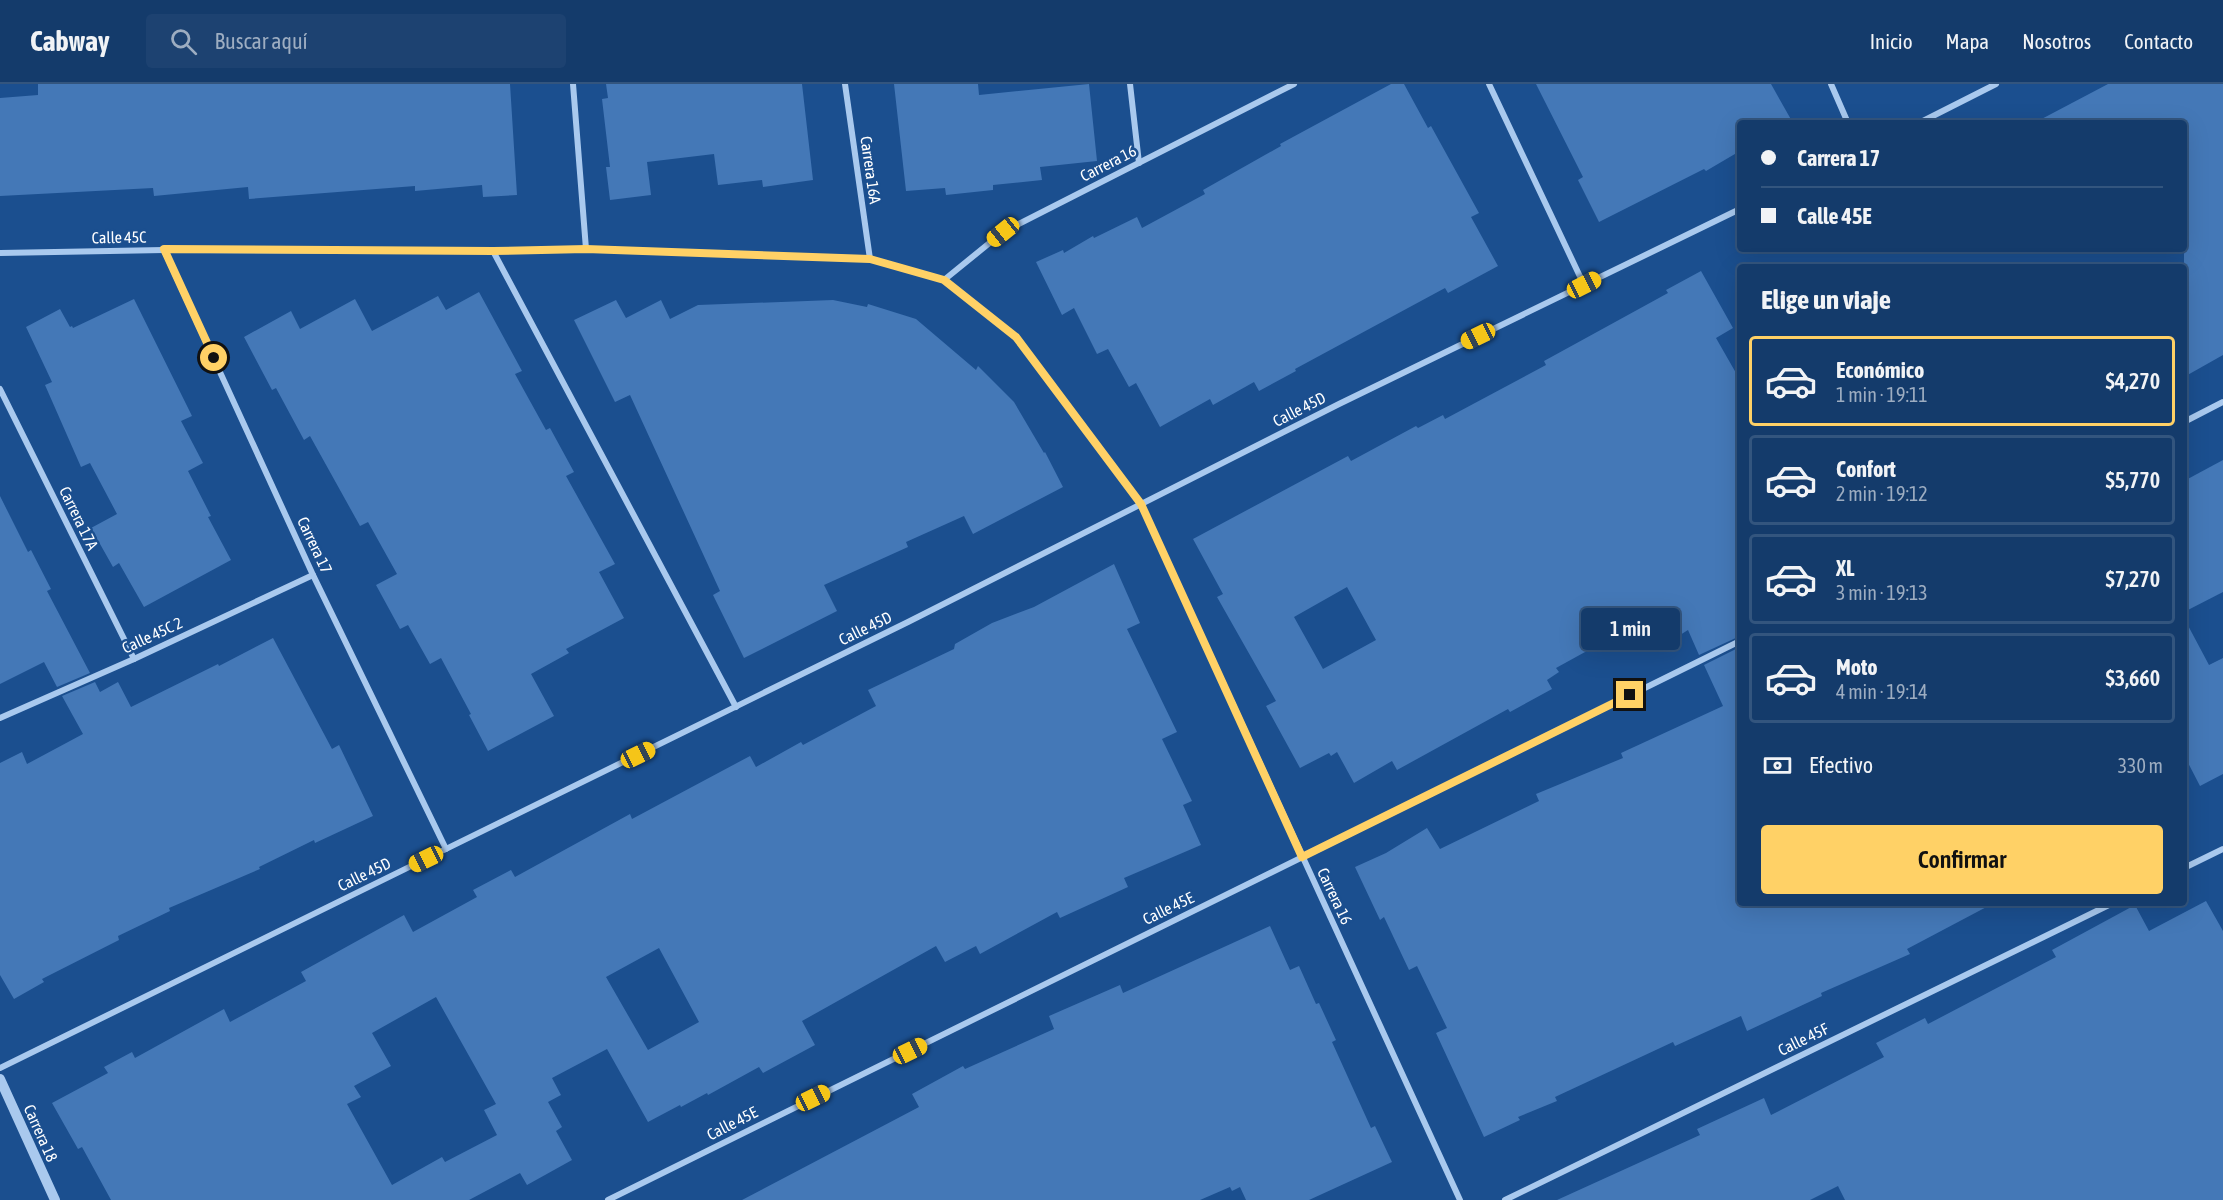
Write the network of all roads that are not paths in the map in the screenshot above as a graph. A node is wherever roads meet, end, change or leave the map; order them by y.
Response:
1 (573, 84) edge
2 (845, 84) edge
3 (1130, 84) edge
4 (1294, 84) edge
5 (1489, 84) edge
6 (1832, 84) edge
7 (1996, 84) edge
8 (1847, 120) edge
9 (1924, 120) edge
10 (1139, 163) junction
11 (1737, 209) edge
12 (164, 249) junction
13 (586, 249) junction
14 (493, 251) junction
15 (0, 254) edge
16 (870, 259) junction
17 (944, 280) junction
18 (1584, 285) junction
19 (0, 389) edge
20 (2223, 402) edge
21 (2187, 420) edge
22 (1141, 504) junction
23 (314, 575) junction
24 (1737, 642) edge
25 (134, 659) junction
26 (736, 707) junction
27 (0, 718) edge
28 (446, 849) junction
29 (2223, 849) edge
30 (1302, 857) junction
31 (2187, 867) edge
32 (2107, 906) edge
33 (0, 1068) edge
34 (0, 1079) edge
35 (55, 1200) edge
36 (608, 1200) edge
37 (1460, 1200) edge
38 (1505, 1200) edge

1 - 13 street
2 - 16 street, Carrera 16A
3 - 10 street
4 - 10 street, Carrera 16
5 - 18 street
6 - 8 street
7 - 9 street
10 - 17 street, Carrera 16
11 - 18 street, Calle 45D
12 - 14 street, Calle 45C
12 - 15 street, Calle 45C
12 - 23 street, Carrera 17
13 - 14 street, Calle 45C
13 - 16 street, Calle 45C
14 - 26 street
16 - 17 street, Calle 45C
17 - 22 street, Calle 45C
18 - 22 street, Calle 45D
19 - 25 street, Carrera 17A
20 - 21 street
22 - 26 street, Calle 45D
22 - 30 street, Carrera 16
23 - 25 street, Calle 45C 2
23 - 28 street, Carrera 17
24 - 30 street, Calle 45E
25 - 27 street, Calle 45C 2
26 - 28 street, Calle 45D
28 - 33 street, Calle 45D
29 - 31 street
30 - 36 street, Calle 45E
30 - 37 street, Carrera 16
32 - 38 street, Calle 45F
34 - 35 street, Carrera 18

